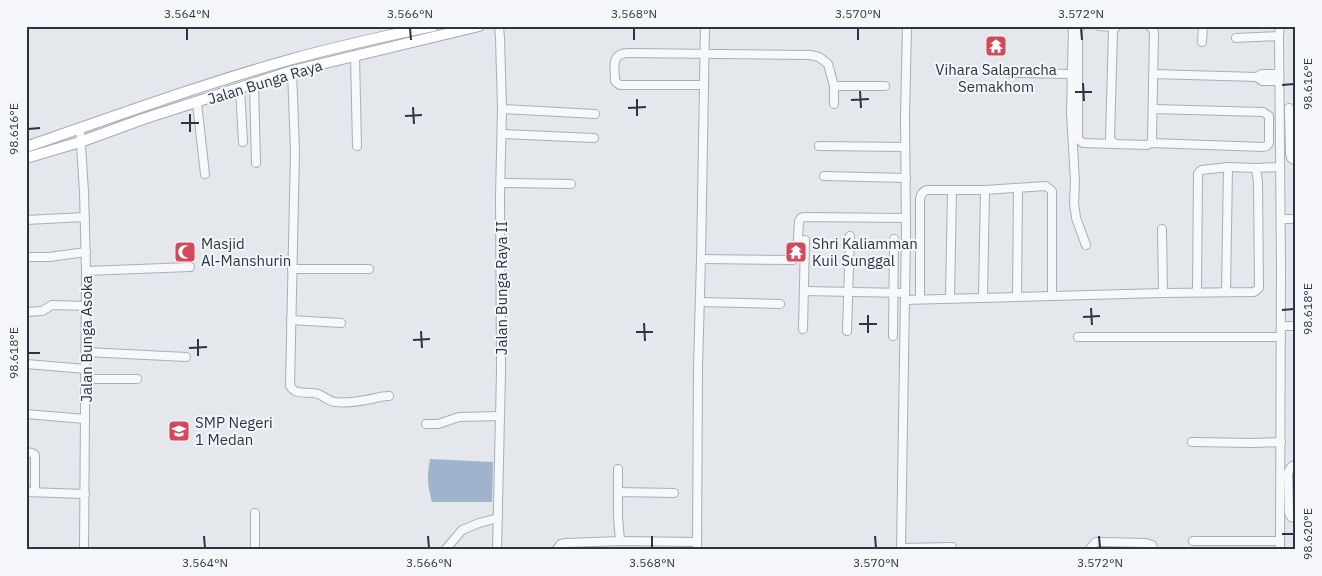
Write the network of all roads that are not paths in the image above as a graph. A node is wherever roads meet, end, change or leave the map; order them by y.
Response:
1 (433, 26) edge
2 (479, 26) edge
3 (499, 26) edge
4 (704, 26) edge
5 (907, 26) edge
6 (1072, 26) edge
7 (1081, 26) edge
8 (1099, 26) edge
9 (1150, 26) edge
10 (1202, 26) edge
11 (1280, 26) edge
12 (1116, 27) edge
13 (1279, 36) junction
14 (1236, 38) dead end
15 (363, 42) junction
16 (1202, 42) dead end
17 (366, 53) junction
18 (705, 54) junction
19 (355, 56) junction
20 (292, 71) junction
21 (1010, 73) dead end
22 (1072, 74) junction
23 (1154, 74) junction
24 (1279, 77) junction
25 (254, 84) junction
26 (704, 85) junction
27 (834, 86) junction
28 (885, 86) dead end
29 (240, 89) junction
30 (197, 103) junction
31 (834, 104) dead end
32 (502, 109) junction
33 (1153, 109) junction
34 (1291, 112) edge
35 (595, 114) dead end
36 (80, 129) junction
37 (502, 134) junction
38 (594, 138) dead end
39 (80, 142) junction
40 (243, 142) dead end
41 (1151, 143) junction
42 (1115, 144) junction
43 (357, 146) dead end
44 (819, 146) dead end
45 (905, 146) junction
46 (26, 147) edge
47 (26, 158) edge
48 (1296, 161) edge
49 (256, 163) dead end
50 (1228, 167) junction
51 (1280, 167) junction
52 (1256, 168) junction
53 (205, 174) dead end
54 (824, 176) dead end
55 (906, 178) junction
56 (501, 184) junction
57 (571, 184) dead end
58 (1018, 188) junction
59 (952, 190) junction
60 (985, 190) junction
61 (85, 217) junction
62 (906, 218) junction
63 (1280, 219) junction
64 (1296, 219) edge
65 (26, 220) edge
66 (1162, 229) dead end
67 (850, 236) dead end
68 (894, 239) dead end
69 (805, 240) dead end
70 (1086, 245) dead end
71 (86, 252) junction
72 (26, 258) edge
73 (701, 259) junction
74 (190, 267) dead end
75 (369, 269) dead end
76 (292, 270) junction
77 (86, 271) junction
78 (804, 291) junction
79 (849, 292) junction
80 (1197, 292) junction
81 (1226, 292) junction
82 (894, 293) junction
83 (1163, 293) junction
84 (905, 296) junction
85 (1052, 296) junction
86 (983, 297) junction
87 (1016, 297) junction
88 (950, 298) junction
89 (920, 299) junction
90 (700, 302) junction
91 (780, 304) dead end
92 (86, 306) junction
93 (26, 312) edge
94 (291, 320) junction
95 (341, 323) dead end
96 (1280, 326) junction
97 (1296, 326) edge
98 (803, 329) dead end
99 (848, 331) dead end
100 (893, 336) dead end
101 (1078, 337) dead end
102 (1281, 337) junction
103 (86, 352) junction
104 (186, 357) dead end
105 (26, 364) edge
106 (86, 368) junction
107 (86, 379) junction
108 (137, 379) dead end
109 (389, 396) dead end
110 (26, 414) edge
111 (500, 416) junction
112 (85, 419) junction
113 (426, 424) dead end
114 (1192, 442) dead end
115 (1281, 442) junction
116 (26, 452) edge
117 (1296, 464) edge
118 (618, 469) dead end
119 (26, 492) edge
120 (35, 492) junction
121 (618, 492) junction
122 (674, 493) dead end
123 (85, 494) junction
124 (255, 513) dead end
125 (498, 518) junction
126 (1296, 518) edge
127 (620, 541) junction
128 (1192, 541) dead end
129 (697, 546) edge
130 (1280, 546) edge
131 (952, 547) dead end
132 (446, 548) dead end
133 (901, 549) edge
134 (84, 550) edge
135 (255, 550) edge
136 (497, 550) edge
137 (556, 550) edge
138 (1089, 550) edge
139 (1154, 550) edge

1 - 15 main road, Jalan Bunga Raya
2 - 17 main road, Jalan Bunga Raya
3 - 32 street, Jalan Bunga Raya II
4 - 18 street
5 - 45 street
6 - 22 street
7 - 42 street
8 - 12 street
9 - 23 street
10 - 16 street
11 - 13 street
12 - 42 street
13 - 14 street
13 - 24 street
15 - 17 main road
15 - 36 main road, Jalan Bunga Raya
17 - 19 main road, Jalan Bunga Raya
18 - 26 street
18 - 26 street
18 - 27 street
19 - 20 main road, Jalan Bunga Raya
19 - 43 street
20 - 25 main road, Jalan Bunga Raya
20 - 76 street
21 - 22 street
22 - 70 street
23 - 24 street
23 - 33 street
24 - 51 street
25 - 29 main road, Jalan Bunga Raya
25 - 49 street
26 - 73 street
27 - 28 street
27 - 31 street
29 - 30 main road, Jalan Bunga Raya
29 - 40 street
30 - 39 main road, Jalan Bunga Raya
30 - 53 street
32 - 35 street
32 - 37 street, Jalan Bunga Raya II
33 - 41 street
33 - 41 street
34 - 48 street
36 - 39 street, Jalan Bunga Asoka
36 - 46 main road, Jalan Bunga Raya
37 - 38 street
37 - 56 street, Jalan Bunga Raya II
39 - 47 main road, Jalan Bunga Raya
39 - 61 street, Jalan Bunga Asoka
41 - 42 street
44 - 45 street
45 - 55 street
50 - 52 street
50 - 80 street
50 - 81 street
51 - 52 street
51 - 63 street
52 - 81 street
54 - 55 street
55 - 62 street
56 - 57 street
56 - 111 street, Jalan Bunga Raya II
58 - 60 street
58 - 85 street
58 - 87 street
59 - 60 street
59 - 88 street
59 - 89 street
60 - 86 street
61 - 65 street
61 - 71 street, Jalan Bunga Asoka
62 - 73 street
62 - 84 street
63 - 64 street
63 - 96 street
66 - 83 street
67 - 79 street
68 - 82 street
69 - 78 street
71 - 72 street
71 - 77 street, Jalan Bunga Asoka
73 - 90 street
74 - 77 street
75 - 76 street
76 - 94 street
77 - 92 street, Jalan Bunga Asoka
78 - 79 street
78 - 98 street
79 - 82 street
79 - 99 street
80 - 81 street
80 - 83 street
82 - 84 street
82 - 100 street
83 - 85 street
84 - 89 street
84 - 133 street
85 - 87 street
86 - 87 street
86 - 88 street
88 - 89 street
90 - 91 street
90 - 129 street
92 - 93 street
92 - 103 street, Jalan Bunga Asoka
94 - 95 street
94 - 109 street
96 - 97 street
96 - 102 street
101 - 102 street
102 - 115 street
103 - 104 street
103 - 106 street, Jalan Bunga Asoka
105 - 106 street
106 - 107 street, Jalan Bunga Asoka
107 - 108 street
107 - 112 street, Jalan Bunga Asoka
110 - 112 street
111 - 113 street
111 - 125 street, Jalan Bunga Raya II
112 - 123 street, Jalan Bunga Asoka
114 - 115 street
115 - 130 street
116 - 120 street
117 - 126 street
118 - 121 street
119 - 120 street
120 - 123 street
121 - 122 street
121 - 127 street
123 - 134 street, Jalan Bunga Asoka
124 - 135 street
125 - 132 street
125 - 136 street, Jalan Bunga Raya II
127 - 129 street
127 - 137 street
128 - 130 street
131 - 133 street
138 - 139 street

